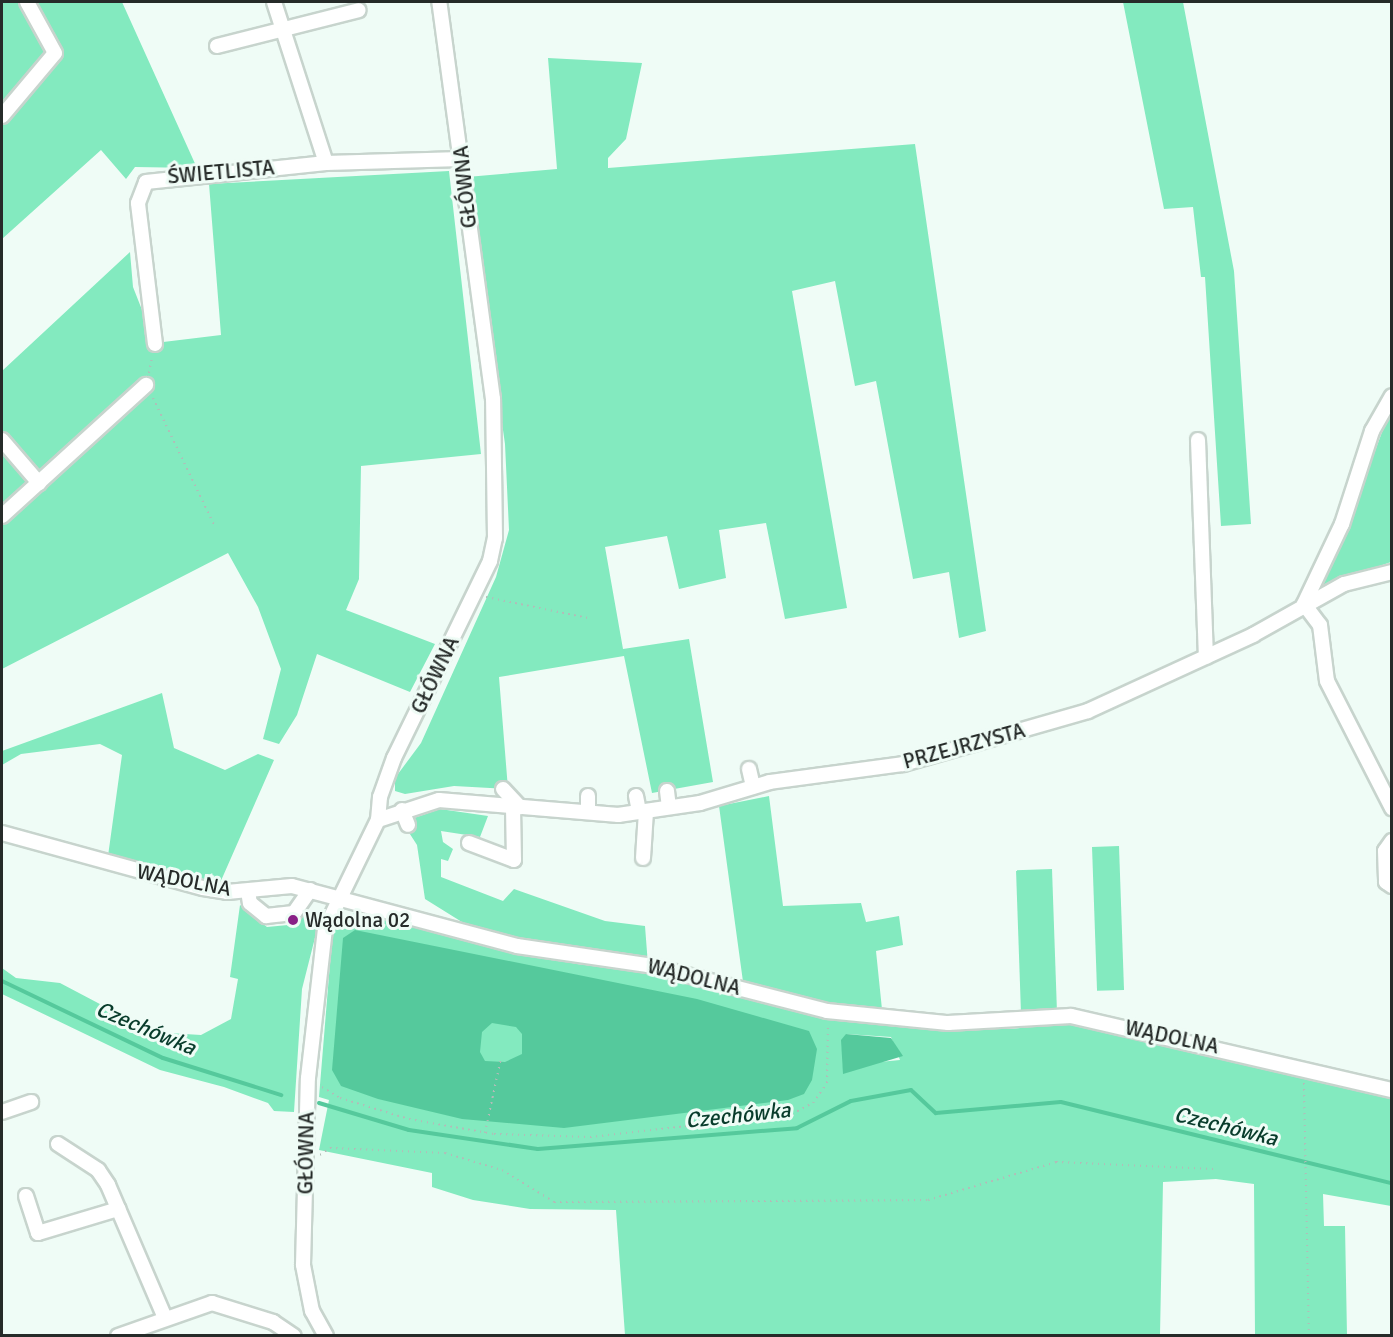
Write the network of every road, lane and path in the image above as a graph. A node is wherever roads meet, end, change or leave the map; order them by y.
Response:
1 (27, 2) edge
2 (274, 2) edge
3 (440, 2) edge
4 (359, 10) dead end
5 (280, 29) junction
6 (217, 46) dead end
7 (2, 116) edge
8 (461, 159) junction
9 (326, 163) junction
10 (155, 344) joint
11 (146, 385) junction
12 (1392, 396) edge
13 (2, 440) edge
14 (1198, 441) dead end
15 (39, 483) junction
16 (2, 516) edge
17 (214, 525) dead end
18 (1392, 572) edge
19 (475, 593) junction
20 (1304, 604) junction
21 (588, 618) dead end
22 (1206, 657) junction
23 (749, 769) dead end
24 (753, 787) junction
25 (503, 789) dead end
26 (667, 791) dead end
27 (588, 796) dead end
28 (636, 796) dead end
29 (516, 807) junction
30 (669, 807) junction
31 (1392, 808) edge
32 (402, 810) junction
33 (642, 811) junction
34 (588, 813) junction
35 (378, 820) junction
36 (408, 825) dead end
37 (2, 833) edge
38 (1392, 841) edge
39 (469, 843) dead end
40 (643, 858) dead end
41 (1392, 886) edge
42 (310, 890) junction
43 (248, 891) junction
44 (339, 898) junction
45 (827, 1011) junction
46 (501, 1058) dead end
47 (1304, 1067) junction
48 (308, 1078) junction
49 (1392, 1090) edge
50 (31, 1102) dead end
51 (2, 1112) edge
52 (485, 1133) junction
53 (58, 1144) dead end
54 (306, 1166) junction
55 (1214, 1169) dead end
56 (26, 1196) dead end
57 (118, 1209) junction
58 (165, 1318) junction
59 (118, 1335) edge
60 (294, 1335) edge
61 (326, 1335) edge
62 (1309, 1335) edge

1 - 7 street
2 - 5 street
3 - 8 street, GŁÓWNA
4 - 5 street
5 - 6 street
5 - 9 street
8 - 9 street, ŚWIETLISTA
8 - 19 street, GŁÓWNA
9 - 10 street, ŚWIETLISTA
10 - 11 path
11 - 15 street
11 - 17 path
12 - 20 street
13 - 15 street
14 - 22 street
15 - 16 street
18 - 20 street, PRZEJRZYSTA
19 - 21 path
19 - 35 street, GŁÓWNA
20 - 22 street, PRZEJRZYSTA
20 - 31 street
22 - 24 street, PRZEJRZYSTA
23 - 24 street
24 - 30 street, PRZEJRZYSTA
25 - 29 street
26 - 30 street
27 - 34 street
28 - 33 street
29 - 32 street, PRZEJRZYSTA
29 - 34 street, PRZEJRZYSTA
29 - 39 street
30 - 33 street, PRZEJRZYSTA
32 - 35 street, PRZEJRZYSTA
32 - 36 street
33 - 34 street, PRZEJRZYSTA
33 - 40 street
35 - 44 street, GŁÓWNA
37 - 43 street, WĄDOLNA
38 - 41 street
42 - 43 street, WĄDOLNA
42 - 43 street
42 - 44 street, WĄDOLNA
44 - 45 street, WĄDOLNA
44 - 48 street, GŁÓWNA
45 - 47 street, WĄDOLNA
45 - 52 path
46 - 52 path
47 - 49 street, WĄDOLNA
47 - 62 path
48 - 52 path
48 - 54 street, GŁÓWNA
50 - 51 street
53 - 57 street
54 - 55 path
54 - 61 street, GŁÓWNA
56 - 57 street
57 - 58 street
58 - 59 street
58 - 60 street

